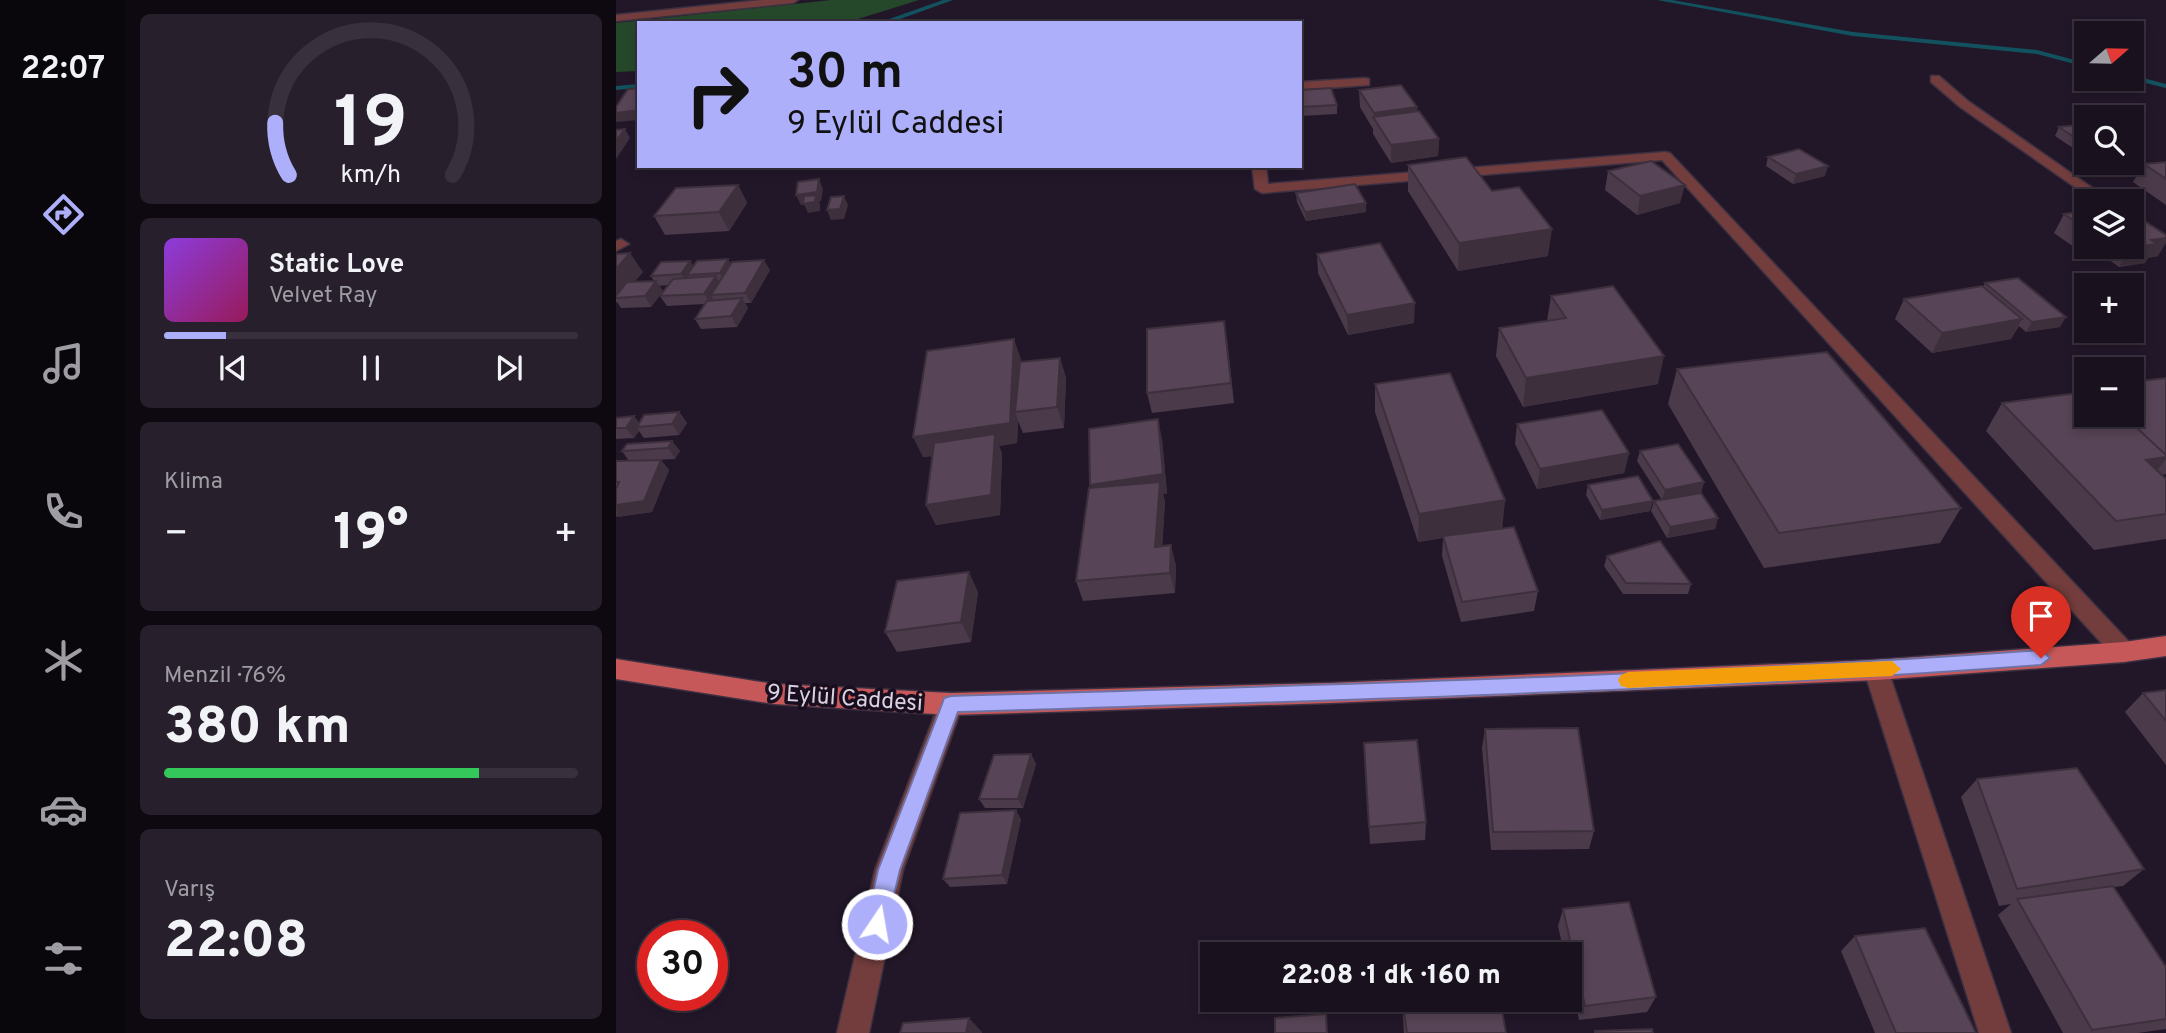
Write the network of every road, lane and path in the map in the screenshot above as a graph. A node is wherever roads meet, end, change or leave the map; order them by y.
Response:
1 (793, 0) edge
2 (616, 18) edge
3 (1935, 79) dead end
4 (1364, 82) dead end
5 (1302, 86) edge
6 (1259, 168) edge
7 (2087, 189) edge
8 (2166, 646) edge
9 (2124, 652) junction
10 (616, 669) edge
11 (1876, 670) junction
12 (951, 704) junction
13 (853, 1033) edge
14 (1995, 1033) edge

1 - 2 street
3 - 7 street
4 - 5 street
6 - 9 street
8 - 9 main road, 9 Eylül Caddesi
9 - 11 main road, 9 Eylül Caddesi
10 - 12 main road, 9 Eylül Caddesi
11 - 12 main road, 9 Eylül Caddesi
11 - 14 street
12 - 13 street

